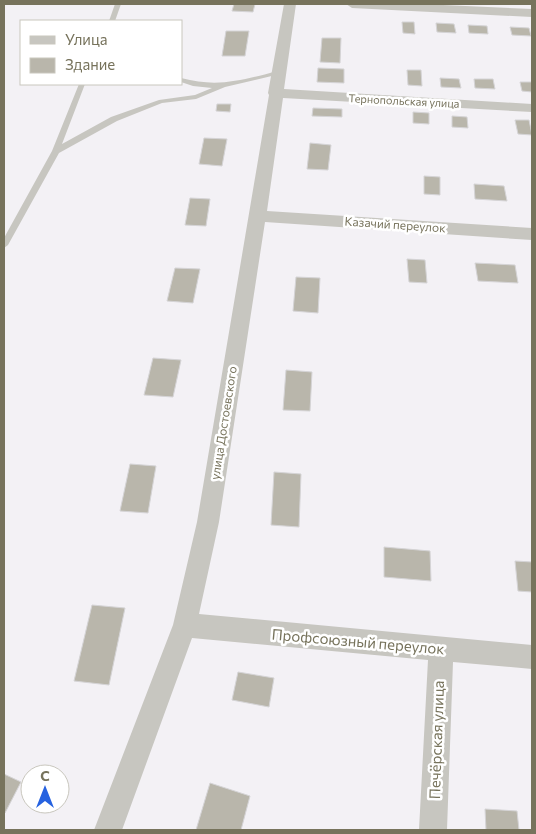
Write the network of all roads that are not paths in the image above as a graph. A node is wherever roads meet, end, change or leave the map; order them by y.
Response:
1 (118, 4) edge
2 (290, 4) edge
3 (352, 4) edge
4 (532, 13) edge
5 (112, 20) edge
6 (278, 73) junction
7 (182, 80) edge
8 (82, 85) edge
9 (222, 86) junction
10 (275, 93) junction
11 (532, 108) edge
12 (56, 151) junction
13 (258, 216) junction
14 (532, 234) edge
15 (4, 245) edge
16 (185, 625) junction
17 (441, 650) junction
18 (532, 657) edge
19 (108, 830) edge
20 (434, 830) edge

1 - 5 lane
2 - 6 street, улица Достоевского
3 - 4 street
6 - 9 lane
6 - 10 street, улица Достоевского
7 - 9 lane
8 - 12 lane
9 - 12 lane
10 - 11 street, Тернопольская улица
10 - 13 street, улица Достоевского
12 - 15 lane
13 - 14 street, Казачий переулок
13 - 16 street, улица Достоевского
16 - 17 street, Профсоюзный переулок
16 - 19 street, улица Достоевского
17 - 18 street, Профсоюзный переулок
17 - 20 street, Печёрская улица

